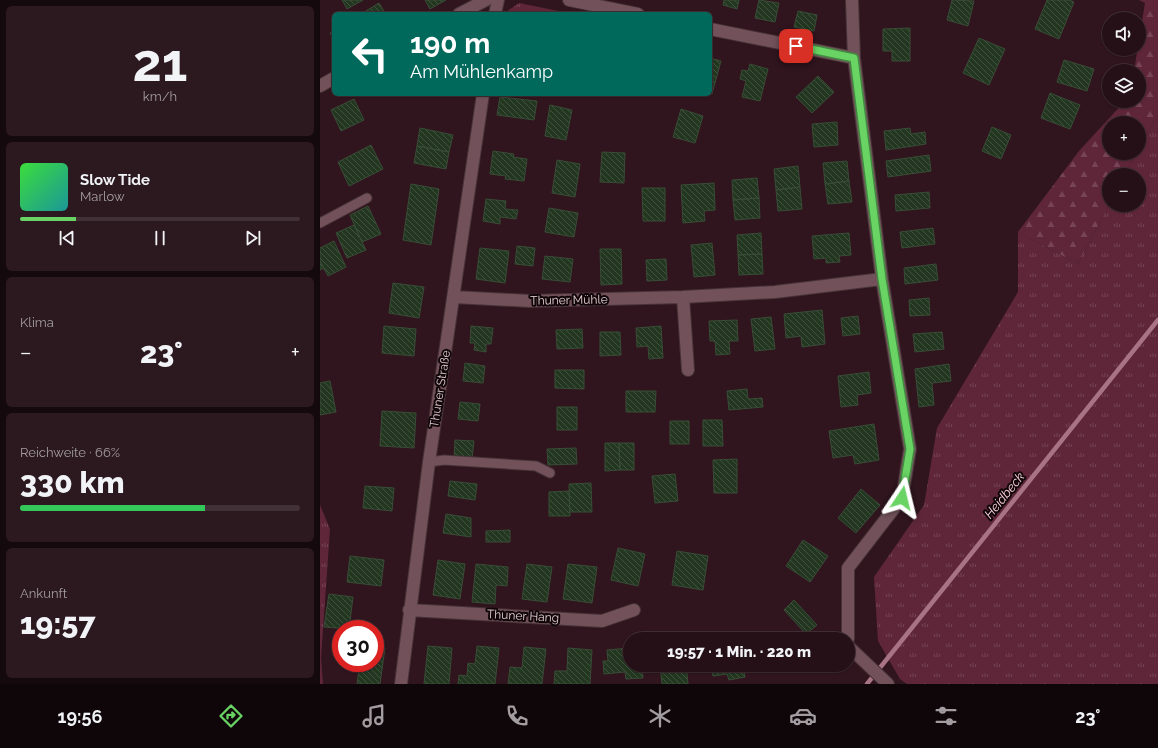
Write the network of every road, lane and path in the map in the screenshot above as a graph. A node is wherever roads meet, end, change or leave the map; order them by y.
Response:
1 (486, 0) edge
2 (498, 0) edge
3 (569, 0) edge
4 (852, 0) edge
5 (463, 12) edge
6 (495, 12) edge
7 (628, 12) edge
8 (712, 28) edge
9 (854, 58) junction
10 (332, 79) edge
11 (320, 86) edge
12 (484, 96) edge
13 (367, 198) dead end
14 (320, 223) edge
15 (882, 279) junction
16 (454, 297) junction
17 (683, 297) junction
18 (688, 370) dead end
19 (429, 462) junction
20 (550, 473) dead end
21 (410, 610) junction
22 (634, 610) dead end
23 (848, 632) edge
24 (855, 653) edge
25 (401, 684) edge
26 (888, 684) edge

1 - 5 street
2 - 6 street
3 - 7 street
4 - 9 street
8 - 9 street
9 - 15 street
10 - 11 street
12 - 16 street, Thuner Straße
13 - 14 lane
15 - 17 street, Thuner Mühle
15 - 23 street
16 - 17 street, Thuner Mühle
16 - 19 street, Thuner Straße
17 - 18 street
19 - 20 lane
19 - 21 street, Thuner Straße
21 - 22 street, Thuner Hang
21 - 25 street, Thuner Straße
24 - 26 street

